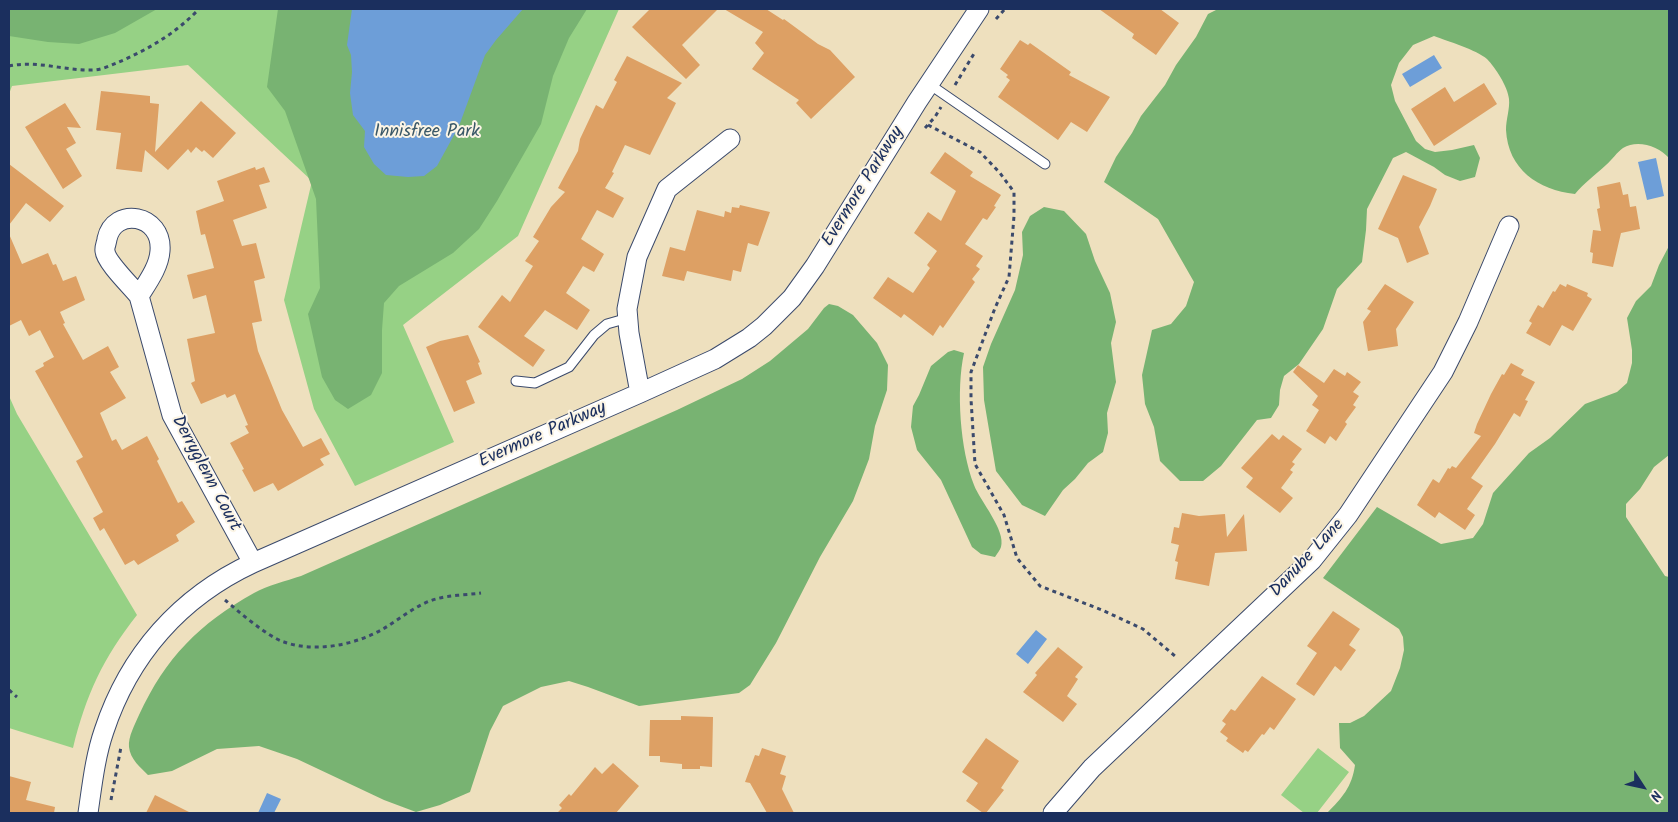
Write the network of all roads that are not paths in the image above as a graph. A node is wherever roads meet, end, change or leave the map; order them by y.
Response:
1 (979, 9) edge
2 (929, 84) junction
3 (730, 139) dead end
4 (1044, 164) dead end
5 (1509, 226) dead end
6 (140, 296) dead end
7 (628, 318) junction
8 (516, 382) dead end
9 (640, 393) junction
10 (253, 563) junction
11 (88, 813) edge
12 (1053, 813) edge

1 - 2 street, Evermore Parkway
2 - 4 lane
2 - 9 street, Evermore Parkway
3 - 7 street
5 - 12 street, Danube Lane
6 - 10 street, Derryglenn Court
7 - 8 lane
7 - 9 street
9 - 10 street, Evermore Parkway
10 - 11 street, Evermore Parkway

